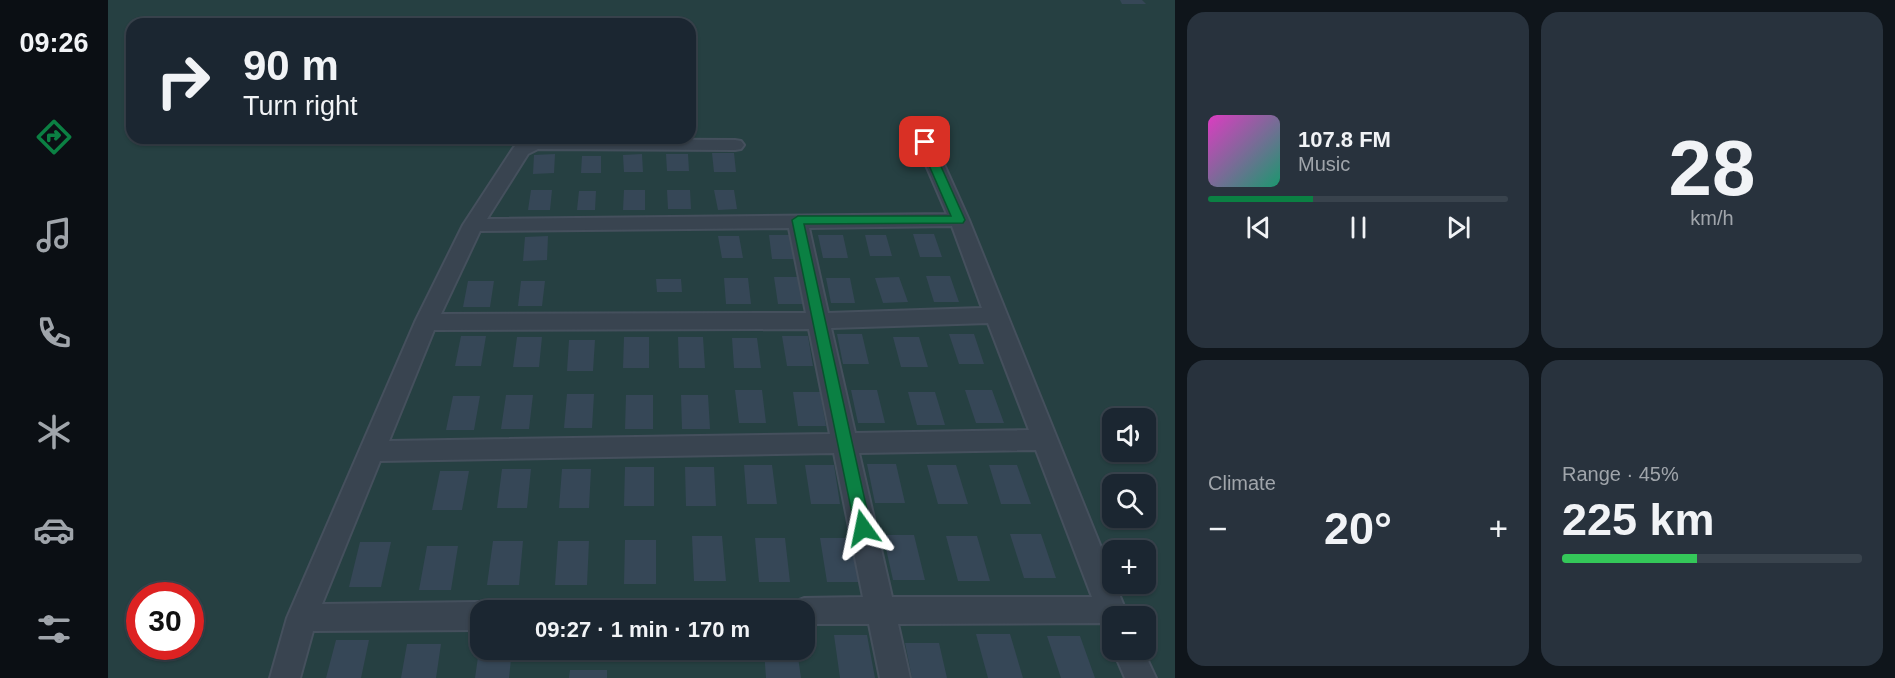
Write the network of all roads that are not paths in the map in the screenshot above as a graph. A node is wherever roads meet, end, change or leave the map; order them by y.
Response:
1 (925, 142) dead end
2 (735, 145) dead end
3 (798, 220) junction
4 (959, 220) junction
5 (472, 225) junction
6 (996, 315) junction
7 (819, 321) junction
8 (426, 322) junction
9 (1045, 440) junction
10 (845, 445) junction
11 (372, 451) junction
12 (1109, 606) edge
13 (880, 610) junction
14 (815, 611) edge
15 (1102, 613) edge
16 (470, 616) edge
17 (302, 618) junction
18 (1133, 660) edge
19 (285, 678) edge
20 (895, 678) edge
21 (1141, 678) edge

1 - 4 street
2 - 5 street
3 - 4 street
3 - 5 street
3 - 7 street
4 - 6 street
5 - 8 street
6 - 7 street
6 - 9 street
7 - 8 street
7 - 10 street
8 - 11 street
9 - 10 street
9 - 12 street
10 - 11 street
10 - 13 street
11 - 17 street
13 - 14 street
13 - 15 street
13 - 20 street
16 - 17 street
17 - 19 street
18 - 21 street

